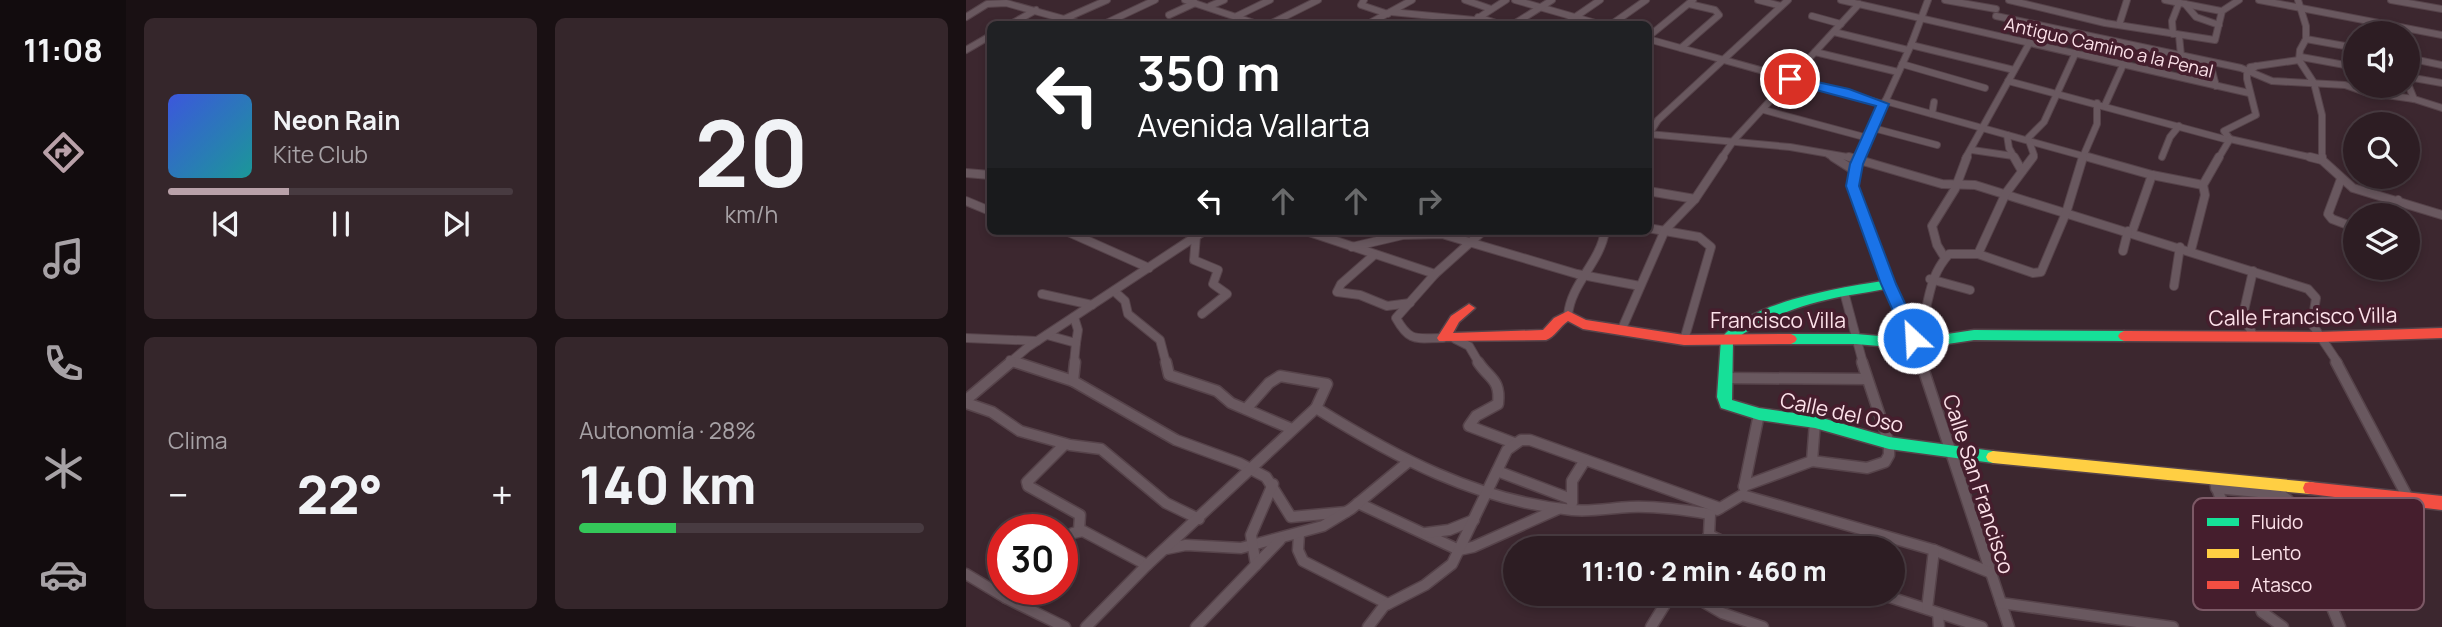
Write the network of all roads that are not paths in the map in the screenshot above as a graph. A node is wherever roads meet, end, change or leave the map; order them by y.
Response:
1 (1035, 0) edge
2 (1107, 0) edge
3 (1155, 0) edge
4 (1185, 0) edge
5 (1224, 0) edge
6 (1270, 0) edge
7 (1318, 0) edge
8 (1364, 0) edge
9 (1412, 0) edge
10 (1465, 0) edge
11 (1506, 0) edge
12 (1515, 0) edge
13 (1600, 0) edge
14 (1646, 0) edge
15 (1758, 0) edge
16 (1788, 0) edge
17 (1841, 0) edge
18 (1928, 0) edge
19 (1945, 0) edge
20 (1998, 0) edge
21 (2009, 0) edge
22 (2127, 0) edge
23 (2165, 0) edge
24 (2238, 0) edge
25 (2259, 0) edge
26 (2391, 0) edge
27 (1550, 1) edge
28 (1691, 2) edge
29 (1195, 3) junction
30 (2182, 3) junction
31 (1529, 4) junction
32 (1859, 4) junction
33 (2299, 4) edge
34 (1018, 6) junction
35 (1210, 6) junction
36 (1781, 6) junction
37 (1541, 8) junction
38 (1491, 9) junction
39 (2442, 9) edge
40 (1036, 10) junction
41 (2221, 11) junction
42 (1389, 13) junction
43 (1996, 13) junction
44 (1169, 15) dead end
45 (1237, 16) junction
46 (1812, 16) dead end
47 (966, 17) edge
48 (1575, 17) junction
49 (1476, 18) junction
50 (1921, 18) junction
51 (1064, 19) junction
52 (1445, 19) junction
53 (1016, 21) edge
54 (1071, 21) edge
55 (1110, 21) edge
56 (1243, 21) edge
57 (1276, 21) edge
58 (1374, 21) edge
59 (1450, 21) edge
60 (1472, 21) edge
61 (1488, 21) edge
62 (1519, 21) edge
63 (1569, 21) edge
64 (1589, 21) edge
65 (1616, 21) edge
66 (1841, 24) junction
67 (2119, 25) junction
68 (2218, 25) junction
69 (2055, 29) junction
70 (1834, 32) junction
71 (1992, 34) junction
72 (2442, 34) edge
73 (1652, 35) edge
74 (2176, 35) junction
75 (987, 38) edge
76 (1652, 39) edge
77 (2306, 39) junction
78 (2029, 42) junction
79 (2048, 46) junction
80 (2343, 46) edge
81 (1910, 47) junction
82 (1681, 48) junction
83 (966, 50) edge
84 (1815, 52) junction
85 (2076, 52) junction
86 (2180, 56) junction
87 (2300, 58) junction
88 (1723, 60) junction
89 (2420, 60) edge
90 (2210, 63) junction
91 (2123, 65) junction
92 (2343, 65) edge
93 (2442, 65) edge
94 (2256, 66) junction
95 (1900, 68) junction
96 (2241, 68) junction
97 (2014, 70) junction
98 (2250, 72) junction
99 (1790, 79) junction
100 (2420, 79) edge
101 (2008, 81) junction
102 (2314, 83) junction
103 (2442, 83) edge
104 (2216, 86) junction
105 (1985, 88) dead end
106 (2249, 93) junction
107 (2056, 94) junction
108 (2414, 99) joint
109 (1934, 102) dead end
110 (1884, 103) junction
111 (2104, 105) junction
112 (2442, 108) edge
113 (1764, 110) junction
114 (1932, 114) junction
115 (2097, 124) junction
116 (2179, 126) junction
117 (2233, 126) junction
118 (1982, 127) junction
119 (1873, 128) junction
120 (1652, 129) edge
121 (2224, 131) junction
122 (1652, 134) edge
123 (2007, 135) junction
124 (2213, 136) junction
125 (1868, 138) junction
126 (1734, 140) junction
127 (2027, 140) junction
128 (2229, 140) junction
129 (2250, 144) junction
130 (1937, 145) dead end
131 (1972, 150) junction
132 (1825, 153) junction
133 (2013, 156) junction
134 (2083, 156) junction
135 (2162, 157) dead end
136 (1859, 159) junction
137 (2322, 160) junction
138 (1855, 171) junction
139 (2022, 171) junction
140 (968, 175) edge
141 (987, 175) edge
142 (2152, 175) junction
143 (2341, 179) junction
144 (1955, 185) junction
145 (2203, 185) junction
146 (1652, 192) edge
147 (2006, 193) junction
148 (1695, 199) junction
149 (2398, 200) junction
150 (966, 201) edge
151 (2393, 203) edge
152 (987, 210) edge
153 (2066, 213) junction
154 (2442, 215) edge
155 (2343, 223) edge
156 (1652, 228) edge
157 (1665, 230) junction
158 (2130, 231) junction
159 (1075, 235) edge
160 (1198, 235) edge
161 (1200, 235) edge
162 (1319, 235) edge
163 (1410, 235) edge
164 (1450, 235) edge
165 (1479, 235) edge
166 (1604, 235) edge
167 (1473, 242) junction
168 (1352, 247) junction
169 (2180, 247) junction
170 (2191, 250) junction
171 (2123, 251) dead end
172 (1978, 254) junction
173 (1374, 255) junction
174 (1945, 258) junction
175 (1149, 268) junction
176 (2253, 271) junction
177 (1435, 274) junction
178 (1584, 276) junction
179 (1930, 279) junction
180 (1889, 284) junction
181 (1640, 286) junction
182 (2174, 286) dead end
183 (1970, 290) dead end
184 (1114, 291) junction
185 (1844, 292) junction
186 (1042, 294) dead end
187 (1410, 303) junction
188 (1092, 305) junction
189 (1469, 308) dead end
190 (1202, 314) dead end
191 (1568, 315) junction
192 (1074, 317) junction
193 (1621, 331) junction
194 (2442, 334) edge
195 (1047, 335) junction
196 (2165, 336) joint
197 (2254, 337) junction
198 (2319, 337) junction
199 (966, 338) edge
200 (1448, 338) junction
201 (1727, 339) junction
202 (1856, 339) junction
203 (1684, 340) junction
204 (1037, 341) junction
205 (1914, 341) junction
206 (1076, 343) junction
207 (1010, 360) junction
208 (1725, 378) junction
209 (1867, 379) junction
210 (1073, 381) junction
211 (966, 402) edge
212 (1316, 408) junction
213 (1246, 409) junction
214 (1759, 414) junction
215 (1815, 422) junction
216 (1292, 429) junction
217 (1514, 443) junction
218 (1889, 443) junction
219 (1065, 444) junction
220 (1951, 453) junction
221 (1585, 460) junction
222 (1812, 461) junction
223 (1408, 462) junction
224 (1252, 469) junction
225 (1497, 471) junction
226 (2214, 483) junction
227 (1273, 484) junction
228 (1743, 490) junction
229 (1487, 492) junction
230 (2220, 498) edge
231 (2285, 498) edge
232 (2408, 498) joint
233 (2424, 500) edge
234 (1358, 503) junction
235 (2442, 503) edge
236 (1572, 504) junction
237 (1697, 506) junction
238 (1559, 508) junction
239 (1715, 511) junction
240 (1346, 512) junction
241 (1199, 519) junction
242 (1474, 520) junction
243 (1079, 531) joint
244 (1426, 533) junction
245 (1299, 534) junction
246 (1709, 535) edge
247 (1281, 539) junction
248 (1251, 546) junction
249 (1164, 550) junction
250 (1459, 550) junction
251 (1934, 551) junction
252 (1147, 565) junction
253 (1256, 565) junction
254 (1989, 572) junction
255 (966, 574) edge
256 (987, 583) edge
257 (1905, 602) edge
258 (2001, 603) junction
259 (1388, 604) junction
260 (1029, 605) edge
261 (1664, 606) edge
262 (1710, 606) edge
263 (2261, 610) edge
264 (2333, 610) edge
265 (1932, 611) junction
266 (2130, 625) edge
267 (1065, 627) edge
268 (1086, 627) edge
269 (1196, 627) edge
270 (1369, 627) edge
271 (1651, 627) edge
272 (1763, 627) edge
273 (1939, 627) edge
274 (1982, 627) edge
275 (2009, 627) edge
276 (2173, 627) edge
277 (2283, 627) edge
278 (2340, 627) edge

1 - 34 street
2 - 51 street
3 - 55 street
4 - 29 street
5 - 35 street
6 - 45 street
7 - 57 street
8 - 42 street
9 - 42 street
10 - 38 street
11 - 38 street
12 - 31 street
13 - 48 street
14 - 65 street
15 - 36 street
16 - 36 street
17 - 32 street, Antiguo Camino a la Penal
18 - 50 street, Calle San Francisco
19 - 43 street
20 - 43 street
21 - 67 street
22 - 67 street
23 - 30 street
24 - 41 street
25 - 33 street
26 - 39 street
27 - 31 street
27 - 37 street
28 - 73 street
28 - 82 street
29 - 35 street
29 - 44 street
30 - 41 street
30 - 68 street
30 - 74 street
31 - 37 street
32 - 50 street, Antiguo Camino a la Penal
32 - 66 street
33 - 72 street
33 - 77 street
34 - 40 street
34 - 47 street
35 - 45 street
36 - 88 street
37 - 48 street
37 - 62 street
38 - 49 street
40 - 51 street
40 - 53 street
41 - 68 street
42 - 52 street
42 - 58 street
43 - 69 street
43 - 71 street
45 - 56 street
46 - 66 street
48 - 63 street
48 - 64 street
49 - 52 street
49 - 60 street
49 - 61 street
50 - 71 street, Antiguo Camino a la Penal
50 - 81 street, Calle San Francisco
51 - 54 street
52 - 59 street
66 - 70 street
67 - 74 street
68 - 74 street
69 - 79 street
69 - 86 street
70 - 81 street
70 - 84 street
71 - 78 street, Antiguo Camino a la Penal
74 - 86 street
75 - 83 street
76 - 82 street
77 - 80 street
77 - 87 street
78 - 79 street, Antiguo Camino a la Penal
78 - 97 street
79 - 85 street, Antiguo Camino a la Penal
81 - 95 street, Calle San Francisco
81 - 97 street
82 - 88 street
84 - 95 street
84 - 99 street
85 - 91 street, Antiguo Camino a la Penal
85 - 107 street
86 - 90 street
87 - 92 street
87 - 94 street
87 - 102 street
88 - 99 street
88 - 120 street
89 - 93 street
90 - 96 street
90 - 104 street
91 - 104 street, Antiguo Camino a la Penal
91 - 111 street
94 - 96 street
94 - 98 street
95 - 105 street
95 - 110 street, Calle San Francisco
96 - 98 street
97 - 101 street
98 - 102 street
98 - 106 street
99 - 110 street
99 - 113 street
100 - 103 street
101 - 107 street
101 - 118 street
102 - 108 street
102 - 137 street
104 - 106 street, Antiguo Camino a la Penal
106 - 117 street
107 - 111 street
107 - 127 street
108 - 112 street
109 - 114 street
110 - 114 street
110 - 119 street, Calle San Francisco
111 - 115 street
111 - 115 street
111 - 116 street
113 - 125 street
113 - 126 street
114 - 118 street
115 - 134 street
116 - 124 street
116 - 135 street
117 - 121 street
117 - 129 street
118 - 123 street
118 - 131 street
119 - 125 street, Calle San Francisco
119 - 130 street
121 - 124 street
121 - 128 street
122 - 126 street
123 - 127 street
123 - 133 street
124 - 128 street
125 - 136 street, Calle San Francisco
126 - 132 street
126 - 148 street
127 - 134 street
127 - 139 street
128 - 129 street
128 - 145 street
129 - 137 street
131 - 133 street
131 - 144 street
132 - 136 street
132 - 138 street
133 - 139 street
134 - 142 street
134 - 153 street
136 - 138 street, Calle San Francisco
136 - 144 street
137 - 143 street
138 - 180 street, Calle San Francisco
139 - 147 street
140 - 141 street
142 - 145 street
142 - 158 street
143 - 149 street
143 - 155 street
144 - 147 street
144 - 174 street
145 - 170 street
146 - 148 street
147 - 153 street
147 - 172 street
148 - 157 street
149 - 151 street
149 - 154 street
150 - 152 street
153 - 158 street
153 - 172 street
156 - 157 street
157 - 181 street
157 - 203 street
158 - 169 street
158 - 171 street
159 - 175 street
160 - 175 street
161 - 190 street
162 - 168 street
163 - 168 street
164 - 167 street
165 - 167 street
166 - 178 street
167 - 177 street
167 - 178 street
168 - 173 street
169 - 170 street
169 - 182 street
170 - 176 street
172 - 174 street
173 - 177 street
173 - 187 street
174 - 179 street
175 - 184 street
176 - 197 street
176 - 198 street
177 - 187 street
178 - 181 street
178 - 191 street
179 - 183 street
179 - 205 street
180 - 185 street
180 - 205 street, Calle San Francisco
181 - 193 street
184 - 188 street
184 - 213 street
185 - 201 street
185 - 202 street
186 - 188 street
187 - 200 street
188 - 192 street
189 - 200 street
191 - 193 street, Francisco Villa
191 - 200 street
192 - 195 street
192 - 206 street
193 - 203 street, Francisco Villa
194 - 198 street, Calle Francisco Villa
195 - 204 street
195 - 206 street
196 - 197 street, Calle Francisco Villa
196 - 205 street, Francisco Villa
197 - 198 street, Calle Francisco Villa
198 - 232 street
199 - 204 street
200 - 217 street
201 - 202 street, Francisco Villa
201 - 203 street, Francisco Villa
201 - 208 street
202 - 205 street, Francisco Villa
202 - 209 street
204 - 207 street
205 - 220 street, Calle San Francisco
206 - 210 street
207 - 210 street
207 - 211 street
208 - 209 street
208 - 214 street, Calle del Oso
209 - 218 street
210 - 224 street
211 - 219 street
212 - 213 street
212 - 216 street
212 - 223 street
213 - 216 street
214 - 215 street, Calle del Oso
214 - 228 street
215 - 218 street, Calle del Oso
215 - 222 street
216 - 224 street
217 - 221 street
217 - 225 street
218 - 220 street, Calle del Oso
218 - 222 street
219 - 241 street
219 - 243 street
220 - 226 street, Calle del Oso
220 - 254 street, Calle San Francisco
221 - 236 street
221 - 237 street
222 - 228 street
223 - 229 street
223 - 234 street
224 - 227 street
224 - 241 street
225 - 229 street
225 - 236 street
226 - 230 street
226 - 231 street
226 - 232 street, Calle del Oso
227 - 240 street
227 - 248 street
228 - 239 street
228 - 251 street
229 - 238 street
229 - 242 street
233 - 235 street, Calle del Oso
234 - 240 street
234 - 244 street
236 - 237 street
236 - 238 street
237 - 239 street
238 - 250 street
239 - 246 street
240 - 245 street
241 - 249 street
242 - 244 street
242 - 250 street
243 - 252 street
244 - 250 street
245 - 247 street
245 - 259 street
247 - 248 street
247 - 253 street
248 - 249 street
248 - 253 street
249 - 252 street
250 - 259 street
251 - 254 street
251 - 265 street
252 - 268 street
253 - 269 street
254 - 258 street, Calle San Francisco
255 - 256 street
257 - 265 street
258 - 266 street
258 - 275 street, Calle San Francisco
259 - 270 street
260 - 267 street
261 - 271 street
262 - 272 street
263 - 277 street
264 - 278 street
265 - 273 street
265 - 274 street
266 - 276 street

